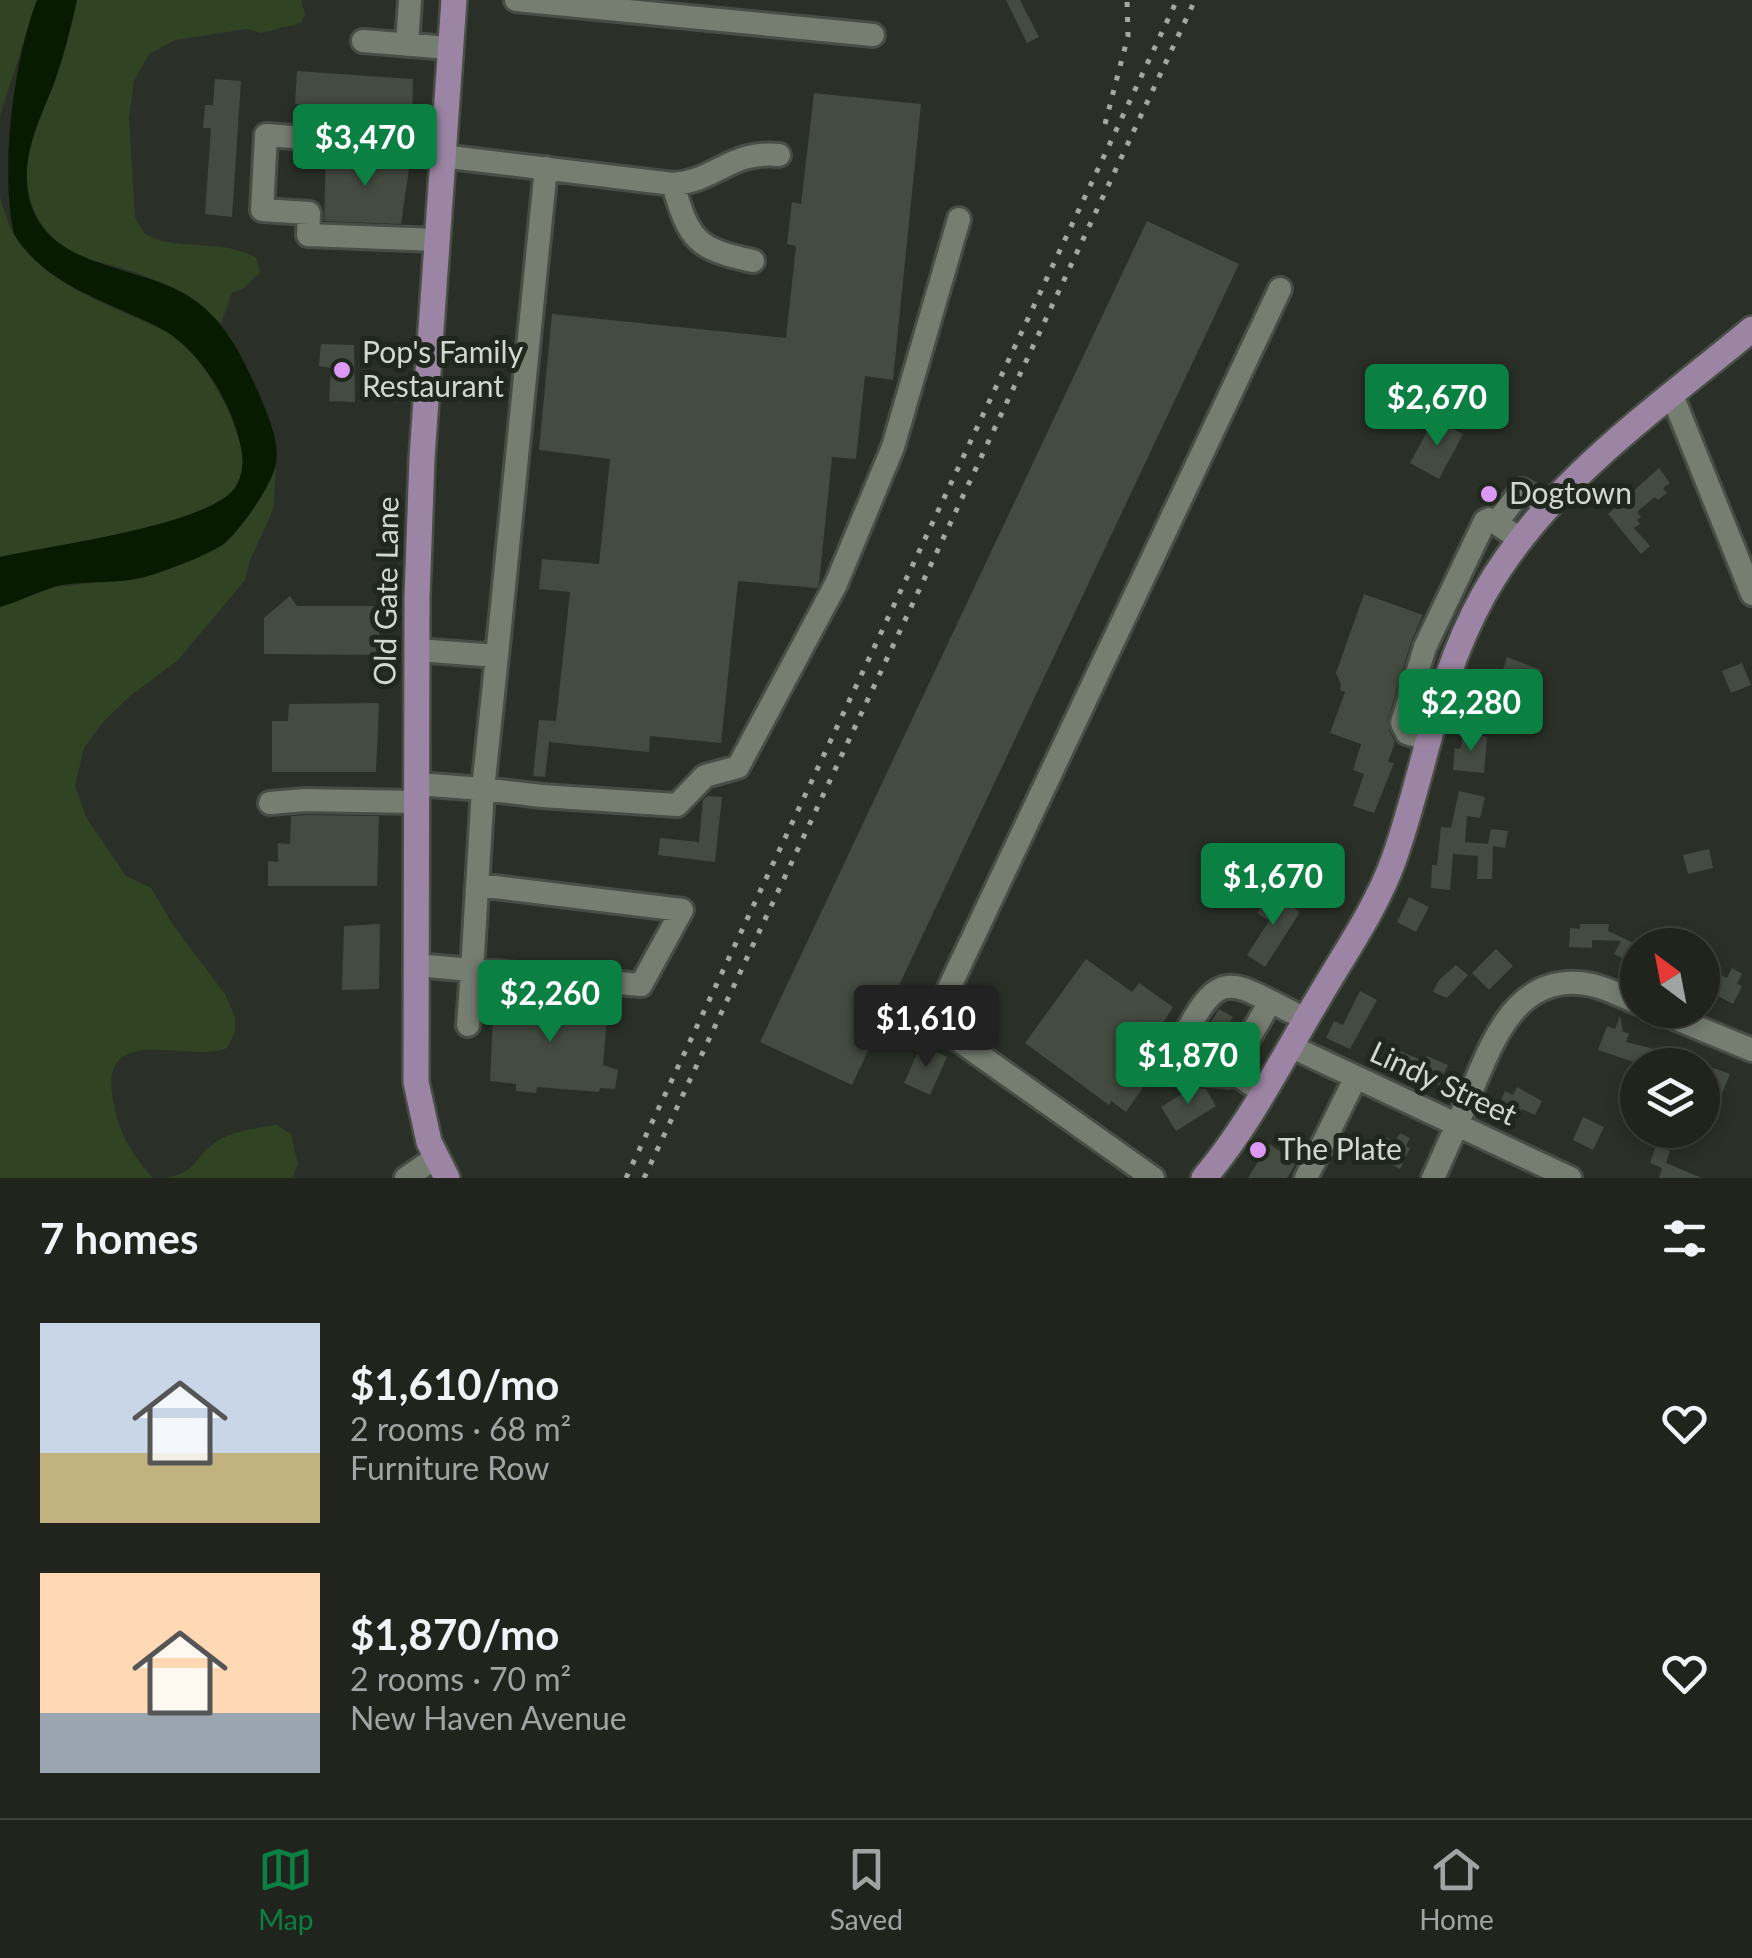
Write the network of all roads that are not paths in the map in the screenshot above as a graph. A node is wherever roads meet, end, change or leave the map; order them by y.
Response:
1 (410, 0) edge
2 (454, 0) edge
3 (516, 0) edge
4 (873, 35) dead end
5 (363, 41) dead end
6 (408, 45) junction
7 (449, 48) junction
8 (442, 152) junction
9 (779, 155) dead end
10 (546, 168) junction
11 (673, 184) junction
12 (959, 219) dead end
13 (438, 240) junction
14 (754, 261) dead end
15 (1280, 289) dead end
16 (1752, 329) edge
17 (1672, 395) junction
18 (1549, 506) junction
19 (1496, 523) junction
20 (1520, 539) junction
21 (1752, 594) edge
22 (1426, 648) junction
23 (416, 650) junction
24 (1453, 655) junction
25 (498, 656) junction
26 (1426, 740) junction
27 (483, 788) junction
28 (417, 793) junction
29 (270, 803) dead end
30 (479, 885) junction
31 (416, 965) junction
32 (472, 970) junction
33 (1620, 996) edge
34 (1270, 1002) junction
35 (1306, 1019) junction
36 (468, 1026) dead end
37 (1699, 1028) edge
38 (1290, 1046) junction
39 (1752, 1050) edge
40 (1226, 1076) junction
41 (1356, 1077) junction
42 (1263, 1092) junction
43 (1458, 1124) junction
44 (441, 1168) edge
45 (406, 1178) edge
46 (1153, 1178) edge
47 (1204, 1178) edge
48 (1306, 1178) edge
49 (1434, 1178) edge
50 (1570, 1178) edge

1 - 6 street
2 - 7 main road, Old Gate Lane
3 - 4 street
5 - 6 street
6 - 7 street
7 - 8 main road, Old Gate Lane
8 - 10 street
8 - 13 main road, Old Gate Lane
8 - 13 street
9 - 11 street
10 - 11 street
10 - 25 street
11 - 14 street
12 - 27 street
13 - 23 main road, Old Gate Lane
15 - 46 street
16 - 17 main road
17 - 18 main road
17 - 21 street
18 - 19 street
18 - 20 main road
19 - 20 street
19 - 22 street
20 - 24 main road
22 - 24 street
22 - 26 street
23 - 25 street
23 - 28 main road, Old Gate Lane
24 - 26 main road
25 - 27 street
26 - 35 main road
27 - 28 street
27 - 30 street
28 - 29 street
28 - 31 main road, Old Gate Lane
30 - 32 street
30 - 32 street
31 - 32 street
31 - 44 main road, Old Gate Lane
32 - 36 street
33 - 43 street
34 - 35 street
34 - 40 street
34 - 40 street
35 - 38 main road
37 - 39 street
38 - 41 street, Lindy Street
38 - 42 main road
40 - 42 street
41 - 43 street, Lindy Street
41 - 48 street
42 - 47 main road
43 - 49 street
43 - 50 street, Lindy Street
44 - 45 street

